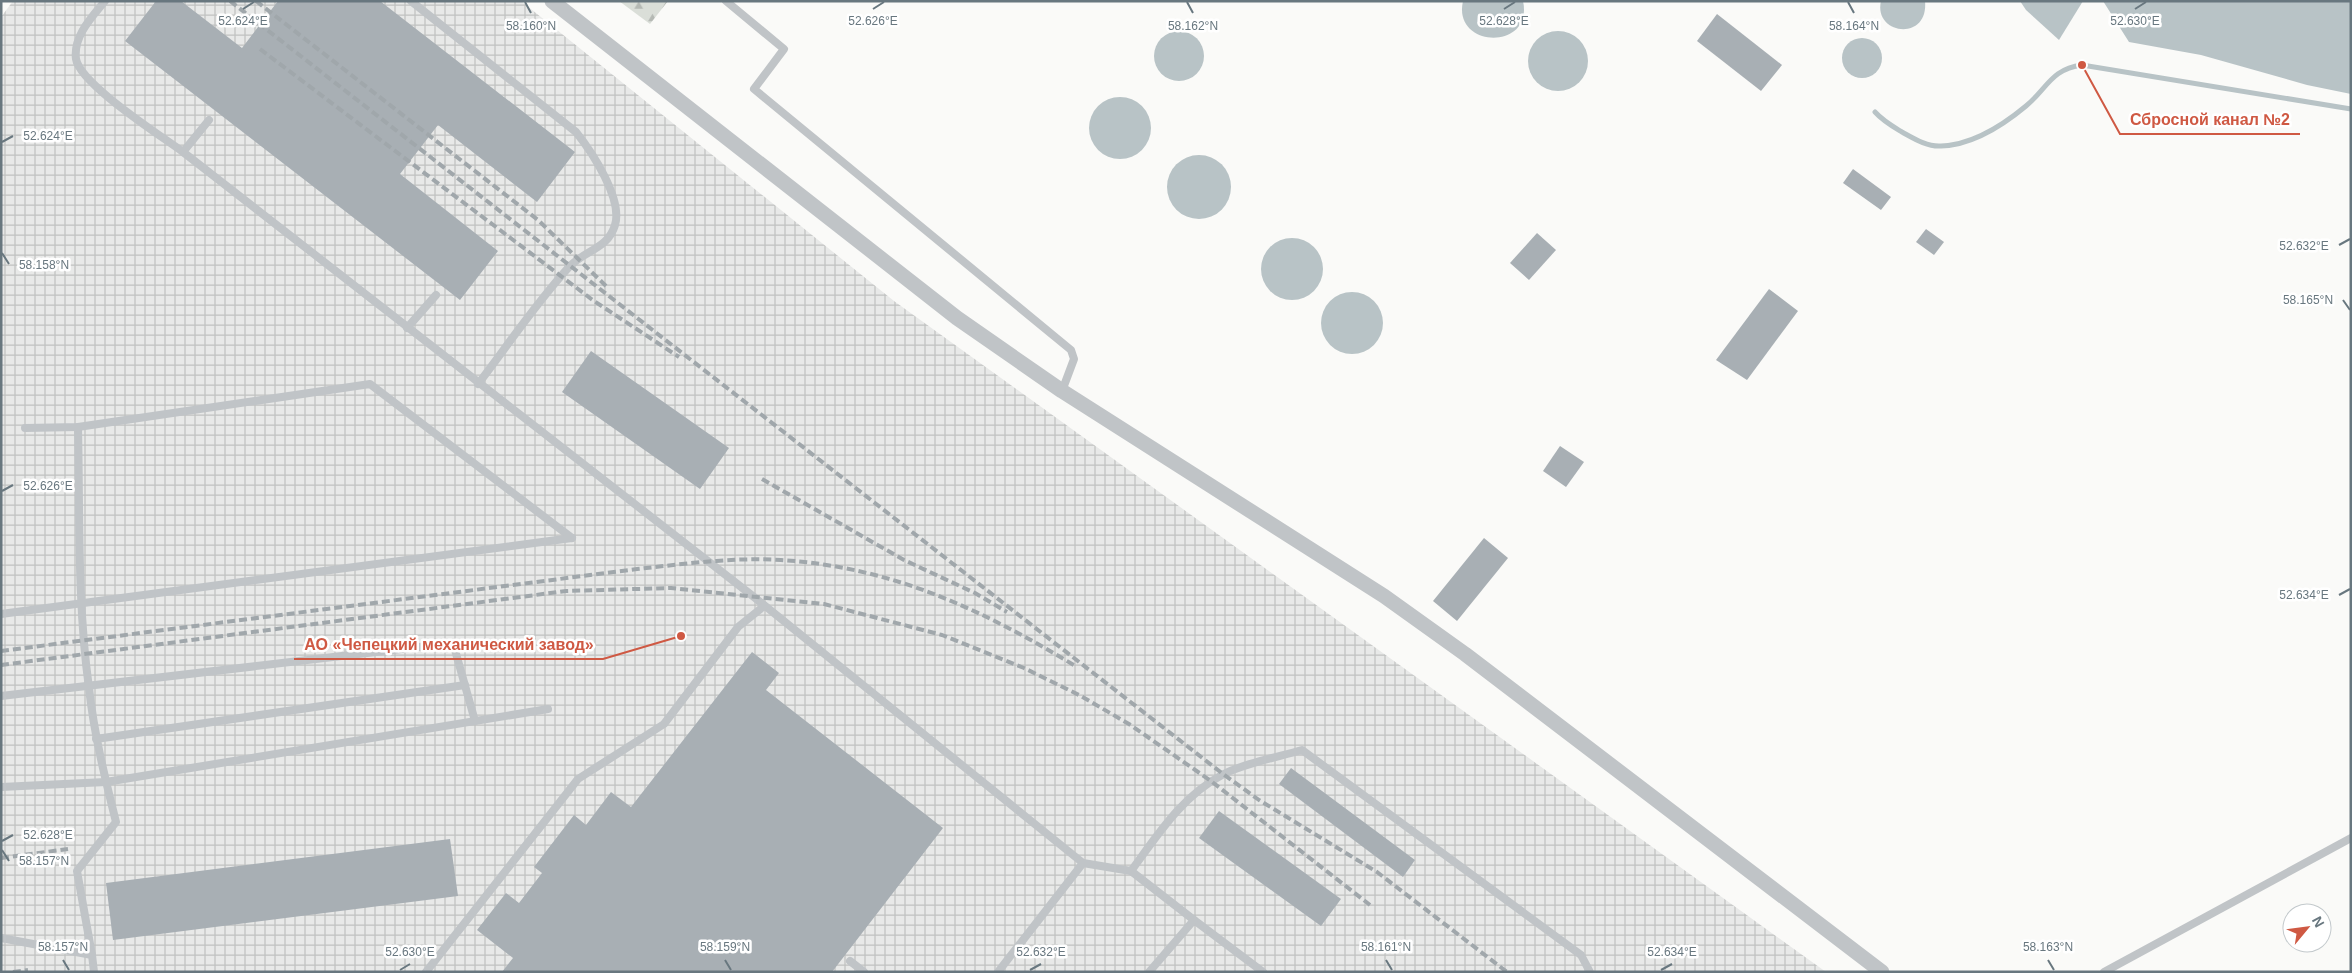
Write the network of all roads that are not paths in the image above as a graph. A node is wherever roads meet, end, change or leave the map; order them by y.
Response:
1 (105, 1) edge
2 (411, 1) edge
3 (552, 1) edge
4 (726, 1) edge
5 (209, 120) dead end
6 (183, 152) junction
7 (436, 295) dead end
8 (407, 328) junction
9 (478, 384) junction
10 (1062, 390) junction
11 (78, 427) junction
12 (25, 428) dead end
13 (82, 602) junction
14 (764, 606) junction
15 (1, 614) edge
16 (464, 685) junction
17 (88, 687) junction
18 (1, 696) edge
19 (548, 709) dead end
20 (475, 721) junction
21 (96, 739) junction
22 (106, 782) junction
23 (1, 787) edge
24 (2351, 838) edge
25 (1082, 863) junction
26 (1131, 872) junction
27 (1194, 920) junction
28 (1, 938) edge
29 (92, 955) junction
30 (850, 961) dead end
31 (94, 972) edge
32 (426, 972) edge
33 (864, 972) edge
34 (998, 972) edge
35 (1149, 972) edge
36 (1263, 972) edge
37 (1590, 972) edge
38 (1882, 972) edge
39 (2104, 972) edge

1 - 6 lane
2 - 9 lane
3 - 10 street
4 - 10 lane
5 - 6 lane
6 - 8 lane
7 - 8 lane
8 - 9 lane
9 - 14 lane
10 - 38 street
11 - 12 lane
11 - 13 lane
11 - 13 lane
13 - 15 lane
13 - 17 lane
14 - 25 lane
14 - 32 lane
16 - 17 lane
16 - 20 lane
16 - 21 lane
17 - 18 lane
17 - 21 lane
19 - 20 lane
20 - 22 lane
21 - 22 lane
22 - 23 lane
22 - 29 lane
24 - 39 lane
25 - 26 lane
25 - 34 lane
26 - 27 lane
26 - 37 lane
27 - 35 lane
27 - 36 lane
28 - 29 lane
29 - 31 lane
30 - 33 lane

